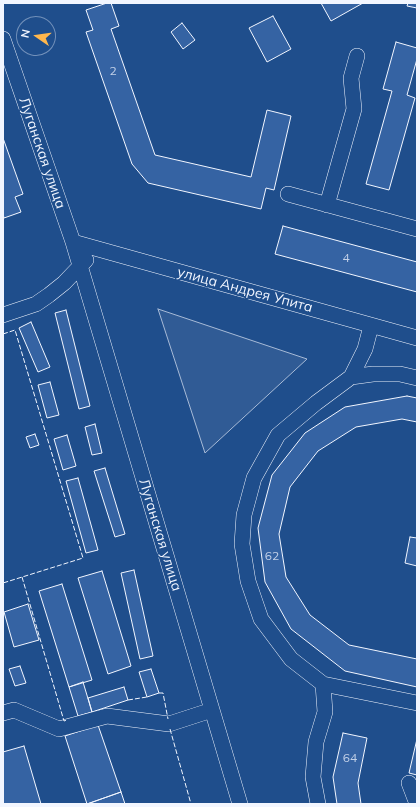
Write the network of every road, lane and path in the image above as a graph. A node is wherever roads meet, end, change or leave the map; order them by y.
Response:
1 (3, 40) edge
2 (357, 56) dead end
3 (288, 194) dead end
4 (327, 205) junction
5 (417, 229) edge
6 (73, 242) junction
7 (97, 249) junction
8 (80, 266) junction
9 (3, 315) edge
10 (371, 326) junction
11 (417, 338) edge
12 (351, 377) junction
13 (417, 378) edge
14 (323, 684) junction
15 (417, 703) edge
16 (212, 710) junction
17 (3, 713) edge
18 (410, 783) dead end
19 (240, 804) edge
20 (318, 804) edge
21 (417, 804) edge

1 - 6 street, Луганская улица
2 - 4 street
3 - 4 street
4 - 5 street
6 - 7 street, улица Андрея Упита
6 - 8 street, Луганская улица
7 - 8 street
7 - 10 street, улица Андрея Упита
8 - 9 street
8 - 16 street, Луганская улица
10 - 11 street, улица Андрея Упита
10 - 12 street
12 - 13 street
12 - 14 street
14 - 15 street
14 - 20 street
16 - 17 street
16 - 19 street, Луганская улица
18 - 21 street

